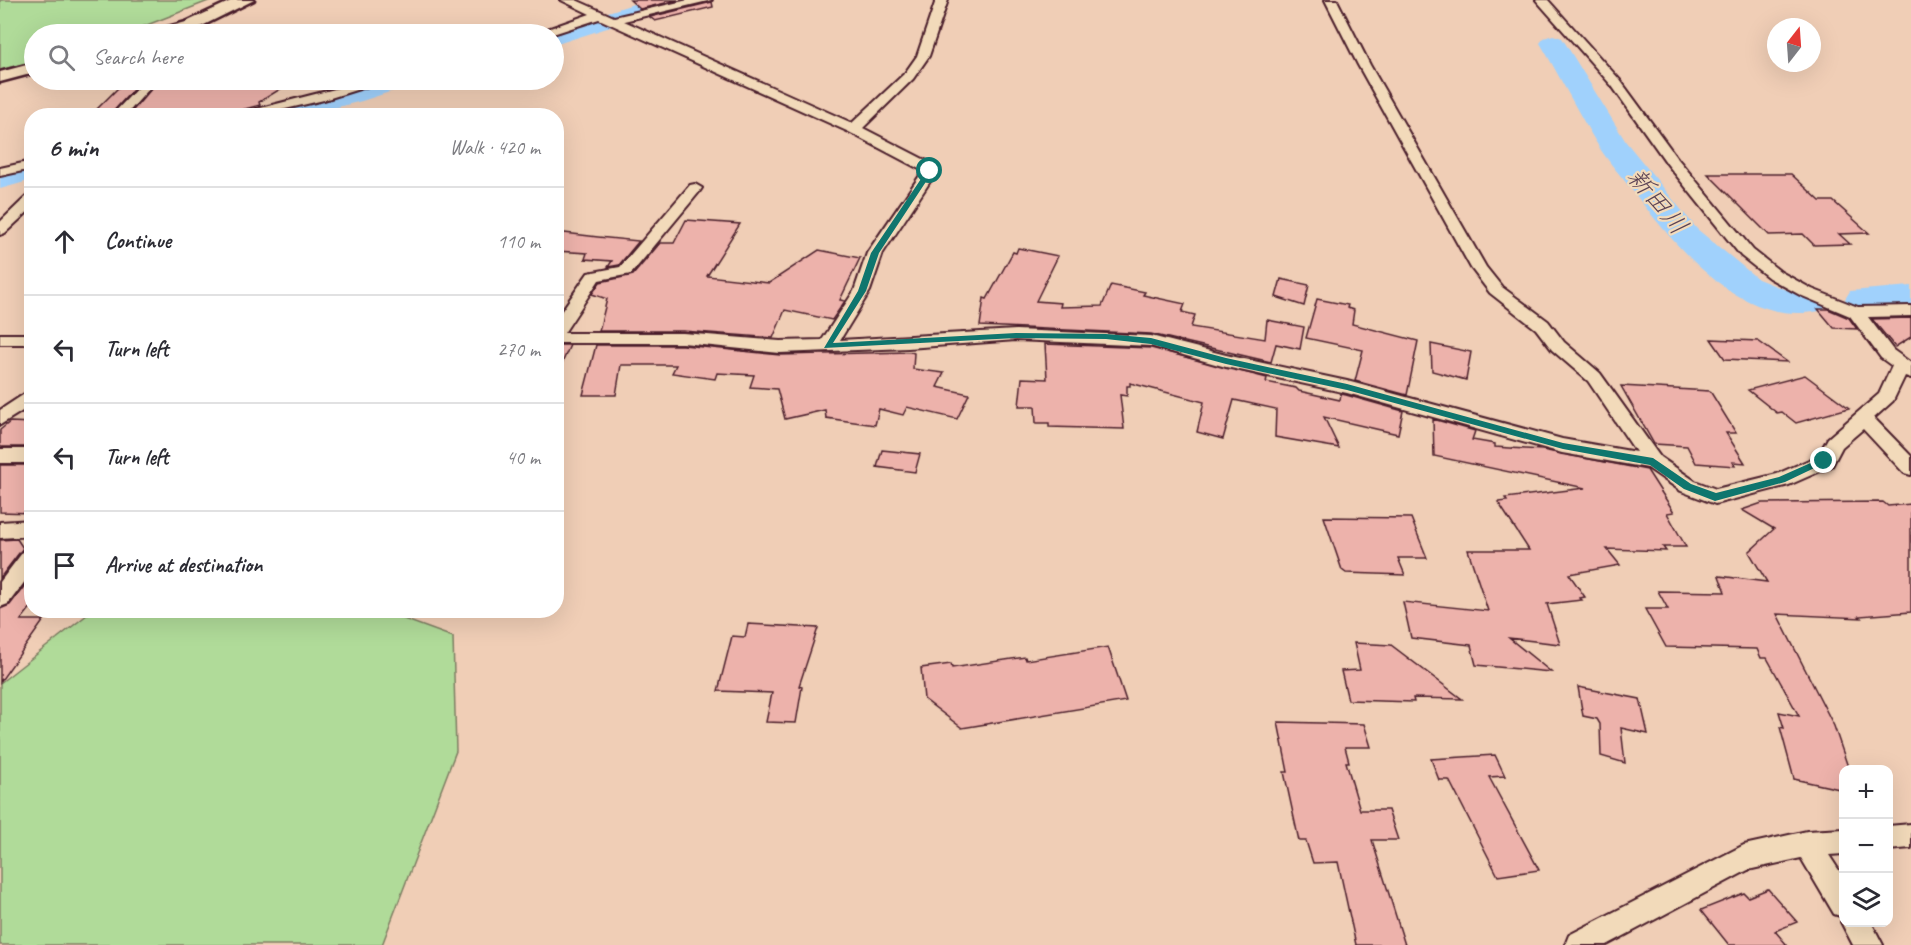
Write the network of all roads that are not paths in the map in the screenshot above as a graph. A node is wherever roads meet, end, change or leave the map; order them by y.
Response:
1 (246, 0) edge
2 (567, 0) edge
3 (706, 0) edge
4 (942, 0) edge
5 (1331, 0) edge
6 (1542, 0) edge
7 (606, 18) junction
8 (202, 24) edge
9 (564, 29) edge
10 (24, 71) edge
11 (0, 77) edge
12 (142, 90) edge
13 (345, 90) edge
14 (125, 108) edge
15 (270, 108) edge
16 (854, 129) junction
17 (24, 167) edge
18 (0, 172) edge
19 (695, 188) dead end
20 (24, 208) edge
21 (0, 230) edge
22 (1856, 312) junction
23 (1911, 312) edge
24 (564, 320) edge
25 (564, 338) edge
26 (0, 339) edge
27 (24, 339) edge
28 (827, 346) junction
29 (1906, 369) edge
30 (24, 401) edge
31 (0, 419) edge
32 (1864, 420) junction
33 (0, 456) edge
34 (24, 456) edge
35 (1653, 462) junction
36 (1911, 468) edge
37 (24, 528) edge
38 (0, 530) edge
39 (24, 566) edge
40 (0, 598) edge
41 (1911, 836) edge
42 (1893, 838) edge
43 (1839, 841) edge
44 (1807, 844) junction
45 (1839, 896) edge
46 (1858, 927) edge
47 (1579, 945) edge
48 (1869, 945) edge

1 - 8 main road
2 - 7 street
3 - 7 street
4 - 16 street
5 - 35 street
6 - 22 street
7 - 9 street
7 - 16 street
10 - 11 main road
12 - 14 street
13 - 15 street
16 - 28 street
17 - 18 street
19 - 24 street
20 - 21 street
22 - 23 street
22 - 29 street
25 - 28 street
26 - 27 street
28 - 35 street
29 - 32 street
30 - 31 street
32 - 35 street
32 - 36 street
33 - 34 street
37 - 38 street
39 - 40 street
41 - 42 street
43 - 44 street
44 - 45 street
44 - 47 street
46 - 48 street

